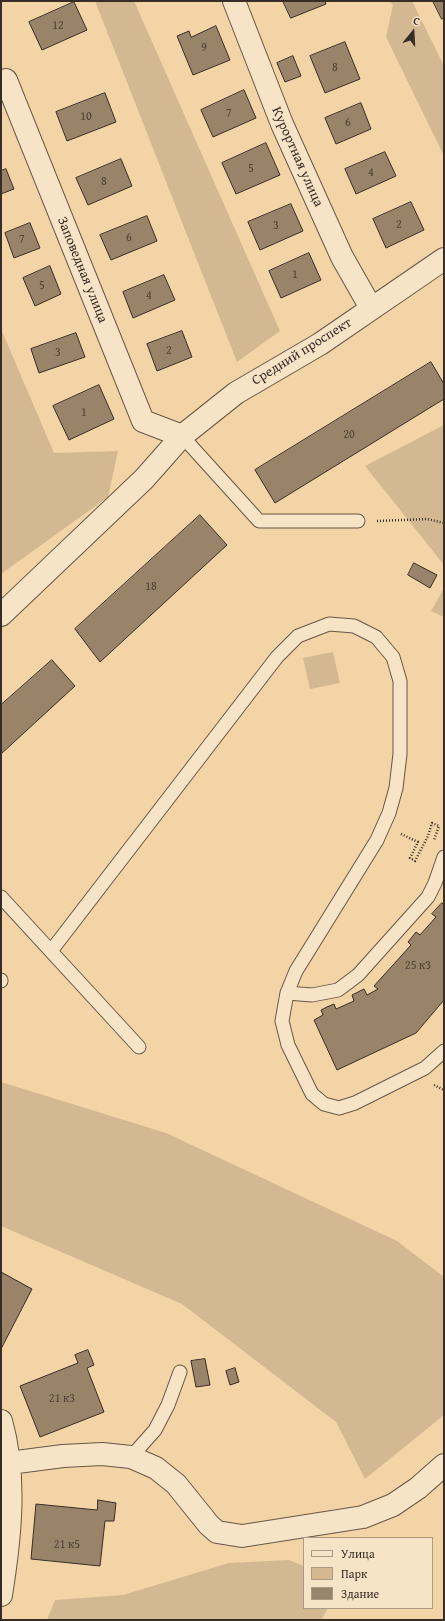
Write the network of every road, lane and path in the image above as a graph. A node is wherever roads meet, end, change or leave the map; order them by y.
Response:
1 (234, 1) edge
2 (6, 80) dead end
3 (444, 259) edge
4 (371, 308) junction
5 (182, 436) junction
6 (358, 521) joint
7 (444, 523) edge
8 (1, 615) edge
9 (402, 834) dead end
10 (433, 844) dead end
11 (444, 857) edge
12 (1, 897) edge
13 (51, 951) junction
14 (287, 993) junction
15 (139, 1047) dead end
16 (444, 1051) edge
17 (180, 1372) dead end
18 (1, 1421) edge
19 (131, 1457) junction
20 (9, 1463) junction
21 (444, 1466) edge
22 (1, 1595) edge

1 - 4 street, Курортная улица
2 - 5 street, Заповедная улица
3 - 4 street, Средний проспект
4 - 5 street, Средний проспект
5 - 6 lane
5 - 8 street, Средний проспект
6 - 7 path
9 - 10 path
11 - 14 lane
12 - 13 lane
13 - 14 lane
13 - 15 lane
14 - 16 lane
17 - 19 lane
18 - 20 street
19 - 20 street
19 - 21 street
20 - 22 street

